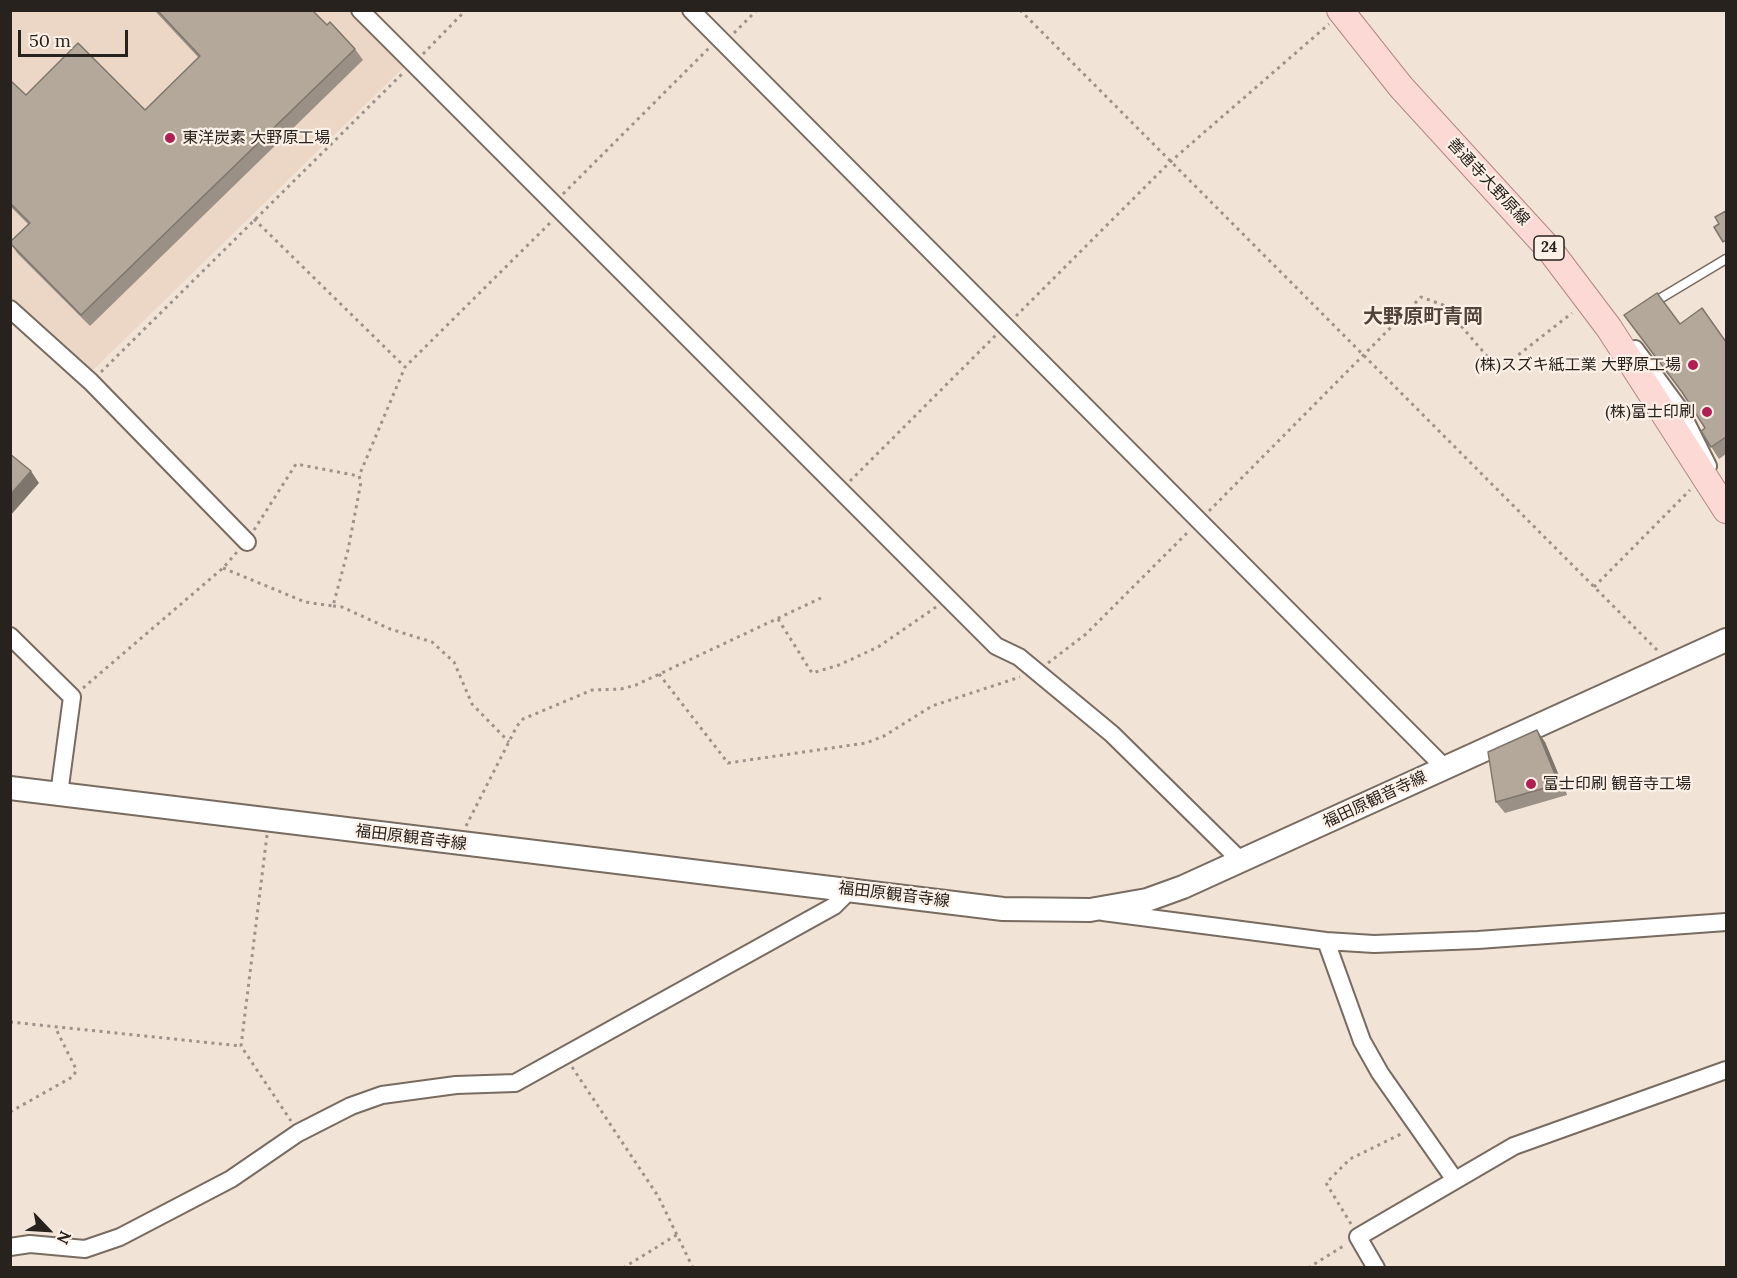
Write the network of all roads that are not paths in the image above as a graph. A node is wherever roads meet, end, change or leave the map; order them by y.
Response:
1 (360, 10) edge
2 (691, 10) edge
3 (1340, 11) edge
4 (1726, 259) edge
5 (10, 309) edge
6 (1639, 311) edge
7 (1614, 325) junction
8 (1723, 506) edge
9 (247, 542) road end
10 (1726, 630) edge
11 (10, 636) edge
12 (1726, 640) edge
13 (1663, 656) road end
14 (1445, 768) junction
15 (10, 788) edge
16 (59, 794) junction
17 (1242, 862) junction
18 (850, 890) junction
19 (1090, 910) junction
20 (1726, 922) edge
21 (1326, 941) junction
22 (1726, 1070) edge
23 (1455, 1180) junction
24 (10, 1247) edge
25 (1376, 1268) edge

1 - 17 street
2 - 14 street
3 - 7 main road, 善通寺大野原線 / 24
4 - 6 lane
5 - 9 street
7 - 8 main road, 善通寺大野原線 / 24
7 - 8 street
10 - 13 street
11 - 16 street
12 - 14 main road, 福田原観音寺線
14 - 17 main road, 福田原観音寺線
15 - 16 main road, 福田原観音寺線
16 - 18 main road, 福田原観音寺線
17 - 19 main road, 福田原観音寺線
18 - 19 main road, 福田原観音寺線
18 - 24 street
19 - 21 street
20 - 21 street
21 - 23 street
22 - 23 street
23 - 25 street

